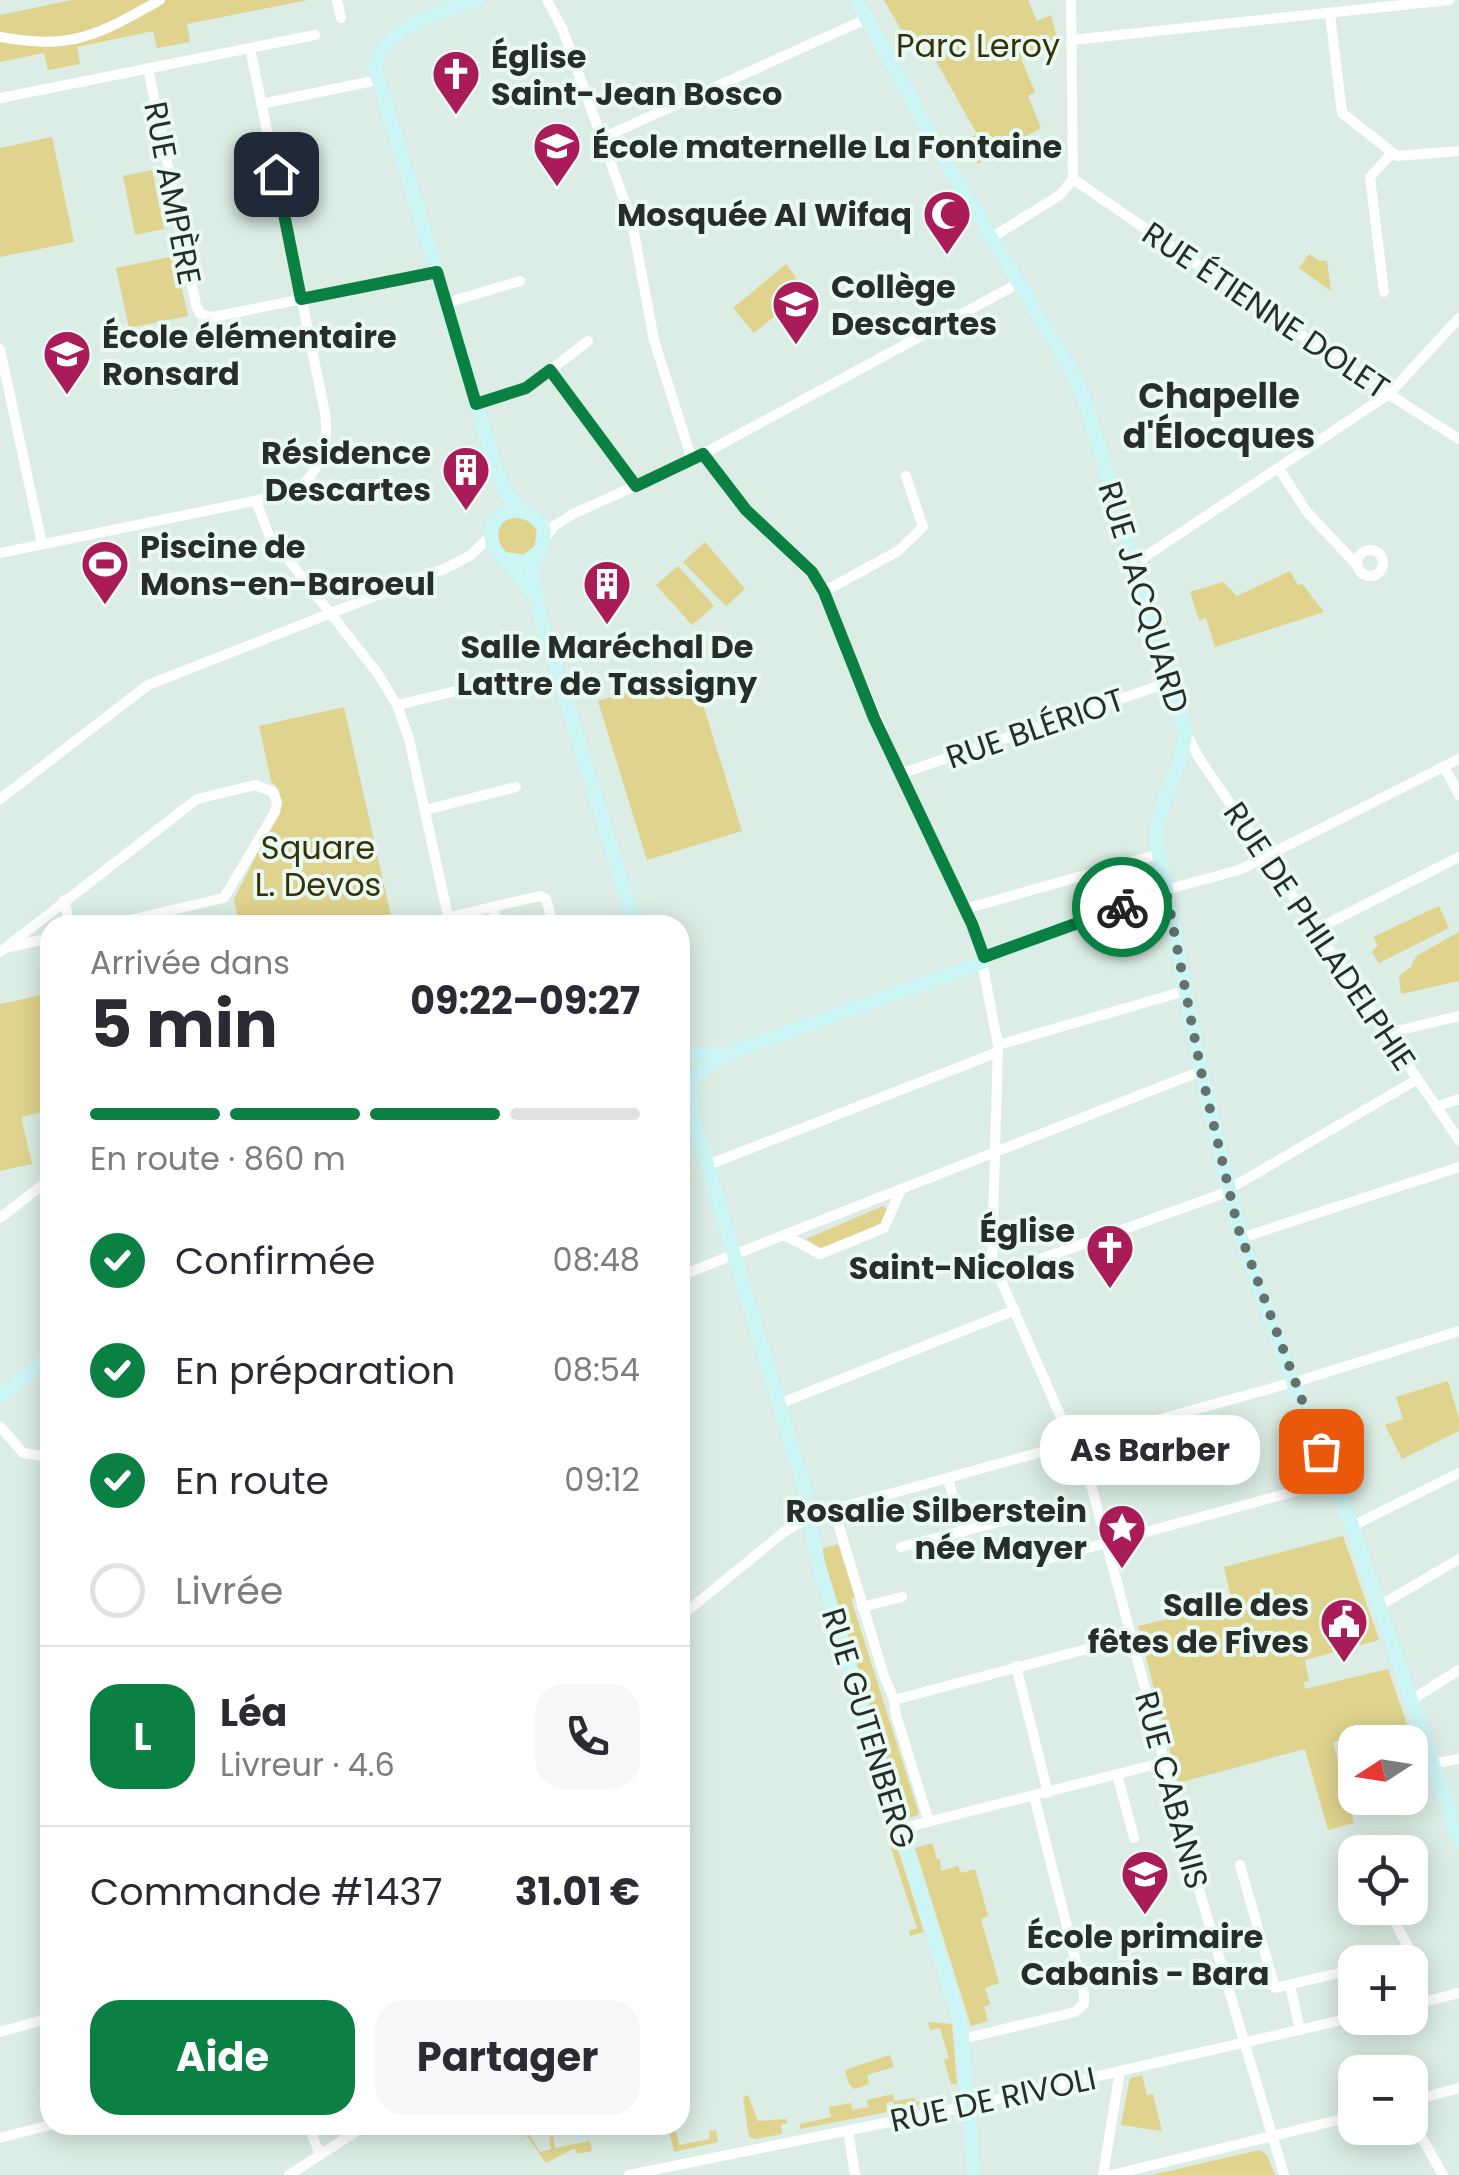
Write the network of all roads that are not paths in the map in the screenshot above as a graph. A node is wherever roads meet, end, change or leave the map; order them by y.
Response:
1 (160, 0) edge
2 (337, 0) edge
3 (477, 0) edge
4 (547, 0) edge
5 (856, 0) edge
6 (1071, 0) edge
7 (1449, 0) edge
8 (1348, 6) edge
9 (1330, 14) junction
10 (341, 18) dead end
11 (866, 19) junction
12 (315, 35) dead end
13 (0, 37) edge
14 (1072, 40) junction
15 (250, 48) junction
16 (148, 68) junction
17 (378, 80) junction
18 (0, 98) edge
19 (262, 104) junction
20 (602, 138) junction
21 (1459, 151) edge
22 (1392, 154) junction
23 (1074, 179) junction
24 (991, 238) junction
25 (437, 272) junction
26 (520, 281) dead end
27 (1019, 283) junction
28 (1384, 292) dead end
29 (301, 299) junction
30 (446, 303) junction
31 (1459, 318) edge
32 (588, 342) dead end
33 (0, 348) edge
34 (550, 370) junction
35 (1389, 394) junction
36 (476, 404) junction
37 (1459, 439) edge
38 (697, 457) junction
39 (1279, 468) junction
40 (496, 469) junction
41 (906, 476) dead end
42 (636, 486) junction
43 (256, 501) junction
44 (521, 510) junction
45 (573, 514) junction
46 (536, 518) junction
47 (495, 527) junction
48 (544, 538) junction
49 (42, 544) junction
50 (0, 553) edge
51 (536, 556) junction
52 (504, 560) junction
53 (1134, 564) junction
54 (1358, 566) dead end
55 (824, 592) junction
56 (331, 614) junction
57 (540, 616) junction
58 (494, 682) dead end
59 (1170, 682) junction
60 (397, 705) junction
61 (1185, 730) junction
62 (1459, 759) edge
63 (1444, 766) junction
64 (900, 774) junction
65 (516, 787) dead end
66 (1459, 795) edge
67 (0, 799) edge
68 (425, 810) junction
69 (1159, 854) junction
70 (1266, 854) junction
71 (1459, 857) edge
72 (1166, 890) junction
73 (64, 900) junction
74 (494, 907) junction
75 (965, 908) junction
76 (45, 915) edge
77 (68, 915) edge
78 (150, 915) edge
79 (449, 915) edge
80 (469, 915) edge
81 (495, 915) edge
82 (550, 915) edge
83 (632, 915) edge
84 (40, 919) edge
85 (1318, 928) junction
86 (40, 940) edge
87 (2, 950) edge
88 (983, 960) junction
89 (1185, 991) junction
90 (1459, 1016) edge
91 (1388, 1033) junction
92 (998, 1048) junction
93 (735, 1051) junction
94 (690, 1055) edge
95 (1201, 1071) junction
96 (1418, 1079) junction
97 (690, 1081) edge
98 (1459, 1099) edge
99 (690, 1103) edge
100 (1436, 1107) junction
101 (1459, 1140) edge
102 (995, 1153) junction
103 (708, 1166) junction
104 (1459, 1167) edge
105 (40, 1187) edge
106 (1229, 1189) junction
107 (900, 1192) junction
108 (0, 1218) edge
109 (786, 1236) junction
110 (1241, 1238) junction
111 (734, 1256) junction
112 (690, 1272) edge
113 (998, 1274) junction
114 (1015, 1310) junction
115 (1459, 1331) edge
116 (40, 1365) edge
117 (1294, 1382) junction
118 (0, 1396) edge
119 (779, 1404) junction
120 (0, 1426) edge
121 (1074, 1443) junction
122 (40, 1456) edge
123 (1459, 1473) edge
124 (948, 1479) junction
125 (1334, 1480) junction
126 (834, 1510) junction
127 (1034, 1512) dead end
128 (810, 1516) junction
129 (1352, 1526) junction
130 (962, 1532) junction
131 (1108, 1542) junction
132 (901, 1547) dead end
133 (1048, 1559) dead end
134 (1459, 1559) edge
135 (902, 1596) dead end
136 (1379, 1606) junction
137 (862, 1608) junction
138 (690, 1610) edge
139 (1132, 1637) junction
140 (1016, 1666) junction
141 (1459, 1670) edge
142 (894, 1700) junction
143 (1411, 1700) junction
144 (1459, 1760) edge
145 (1164, 1762) junction
146 (1432, 1764) junction
147 (1116, 1774) junction
148 (1048, 1792) junction
149 (1034, 1796) junction
150 (928, 1822) junction
151 (900, 1829) junction
152 (1134, 1838) dead end
153 (1459, 1842) edge
154 (1240, 1866) dead end
155 (1338, 1974) edge
156 (1290, 1985) junction
157 (1459, 1994) edge
158 (1428, 2001) edge
159 (40, 2021) edge
160 (1338, 2021) edge
161 (1300, 2030) junction
162 (0, 2032) edge
163 (963, 2038) junction
164 (1242, 2043) junction
165 (1120, 2071) junction
166 (1459, 2088) edge
167 (1428, 2096) edge
168 (968, 2106) junction
169 (1338, 2120) edge
170 (40, 2128) edge
171 (848, 2130) junction
172 (312, 2135) edge
173 (351, 2135) edge
174 (0, 2138) edge
175 (1270, 2138) junction
176 (1426, 2145) edge
177 (320, 2155) junction
178 (289, 2175) edge
179 (629, 2175) edge
180 (855, 2175) edge
181 (974, 2175) edge
182 (1107, 2175) edge
183 (1284, 2175) edge
184 (1443, 2175) edge

1 - 13 street
2 - 10 street
3 - 17 street
4 - 20 street
5 - 11 street, RUE JACQUARD
6 - 14 street
7 - 8 street
8 - 9 street
9 - 14 street
9 - 22 street
11 - 20 street
11 - 24 street, RUE JACQUARD
12 - 15 street
14 - 23 street
15 - 16 street
15 - 19 street
16 - 18 street
16 - 29 street, RUE AMPÈRE
17 - 19 street
17 - 25 street
19 - 29 street
20 - 38 street
21 - 22 street
22 - 28 street
23 - 24 street
23 - 35 street, RUE ÉTIENNE DOLET
24 - 27 street, RUE JACQUARD
25 - 29 street, RUE AMPÈRE
25 - 30 street
26 - 30 street
27 - 38 street
27 - 53 street, RUE JACQUARD
29 - 43 street
30 - 36 street
31 - 35 street
32 - 34 street
33 - 49 street
34 - 36 street
34 - 42 street
35 - 37 street, RUE ÉTIENNE DOLET
35 - 39 street
36 - 40 street
38 - 42 street
38 - 55 street
39 - 53 street
39 - 54 street
40 - 44 street
40 - 47 street
41 - 55 street
42 - 45 street
43 - 49 street
43 - 56 street
44 - 46 street
44 - 47 street
45 - 46 street
45 - 48 street
46 - 48 street
47 - 52 street
47 - 56 street
48 - 51 street
49 - 50 street
51 - 52 street
51 - 57 street
52 - 57 street
53 - 59 street, RUE JACQUARD
55 - 64 street
56 - 60 street
56 - 67 street
57 - 83 street
58 - 60 street
59 - 61 street, RUE JACQUARD
59 - 64 street, RUE BLÉRIOT
60 - 68 street
61 - 69 street, RUE JACQUARD
61 - 70 street, RUE DE PHILADELPHIE
62 - 63 street
63 - 66 street
63 - 70 street
64 - 75 street
65 - 68 street
68 - 79 street
69 - 72 street, RUE JACQUARD
69 - 75 street
70 - 72 street
70 - 85 street, RUE DE PHILADELPHIE
71 - 85 street
72 - 88 street
72 - 89 street, RUE JACQUARD
73 - 76 street
73 - 77 street
73 - 78 street
74 - 80 street
74 - 81 street
74 - 82 street
75 - 88 street
84 - 87 street
85 - 91 street, RUE DE PHILADELPHIE
86 - 87 street
88 - 92 street
88 - 93 street
89 - 92 street
89 - 95 street, RUE JACQUARD
90 - 91 street
91 - 96 street, RUE DE PHILADELPHIE
92 - 102 street
92 - 103 street
93 - 94 street
93 - 97 street
95 - 102 street
95 - 106 street, RUE JACQUARD
96 - 100 street, RUE DE PHILADELPHIE
96 - 106 street
98 - 100 street
99 - 103 street, RUE GUTENBERG
100 - 101 street, RUE DE PHILADELPHIE
102 - 107 street
102 - 113 street, RUE CABANIS
103 - 111 street, RUE GUTENBERG
104 - 110 street
105 - 108 street
106 - 110 street, RUE JACQUARD
106 - 113 street
107 - 109 street
107 - 109 street
109 - 111 street
110 - 117 street, RUE JACQUARD
111 - 112 street
111 - 119 street, RUE GUTENBERG
113 - 114 street, RUE CABANIS
114 - 119 street
114 - 121 street, RUE CABANIS
115 - 117 street
116 - 118 street
117 - 121 street
117 - 125 street, RUE JACQUARD
119 - 128 street, RUE GUTENBERG
120 - 122 street
121 - 124 street
121 - 131 street, RUE CABANIS
123 - 129 street
124 - 126 street
124 - 130 street
125 - 129 street, RUE JACQUARD
125 - 131 street
126 - 128 street
126 - 137 street, RUE GUTENBERG
127 - 130 street
128 - 138 street
128 - 151 street, RUE GUTENBERG
129 - 136 street, RUE JACQUARD
130 - 132 street
131 - 133 street
131 - 139 street, RUE CABANIS
134 - 136 street
135 - 137 street, RUE GUTENBERG
136 - 143 street, RUE JACQUARD
137 - 142 street, RUE GUTENBERG
139 - 140 street
139 - 145 street, RUE CABANIS
140 - 142 street
140 - 148 street
141 - 143 street
142 - 150 street, RUE GUTENBERG
143 - 146 street, RUE JACQUARD
144 - 146 street
145 - 147 street
145 - 164 street, RUE CABANIS
146 - 153 street, RUE JACQUARD
147 - 148 street
147 - 152 street
148 - 149 street
149 - 150 street
149 - 163 street
150 - 151 street
151 - 163 street, RUE GUTENBERG
154 - 156 street
155 - 156 street
156 - 161 street
157 - 158 street
159 - 162 street
160 - 161 street, RUE DE RIVOLI
161 - 164 street, RUE DE RIVOLI
163 - 168 street, RUE GUTENBERG
164 - 165 street, RUE DE RIVOLI
164 - 175 street, RUE CABANIS
165 - 168 street, RUE DE RIVOLI
165 - 182 street
166 - 167 street
168 - 171 street, RUE DE RIVOLI
168 - 181 street, RUE GUTENBERG
169 - 175 street
170 - 174 street
171 - 179 street, RUE DE RIVOLI
171 - 180 street
172 - 177 street
173 - 177 street
175 - 182 street
175 - 183 street, RUE CABANIS
176 - 184 street
177 - 178 street

